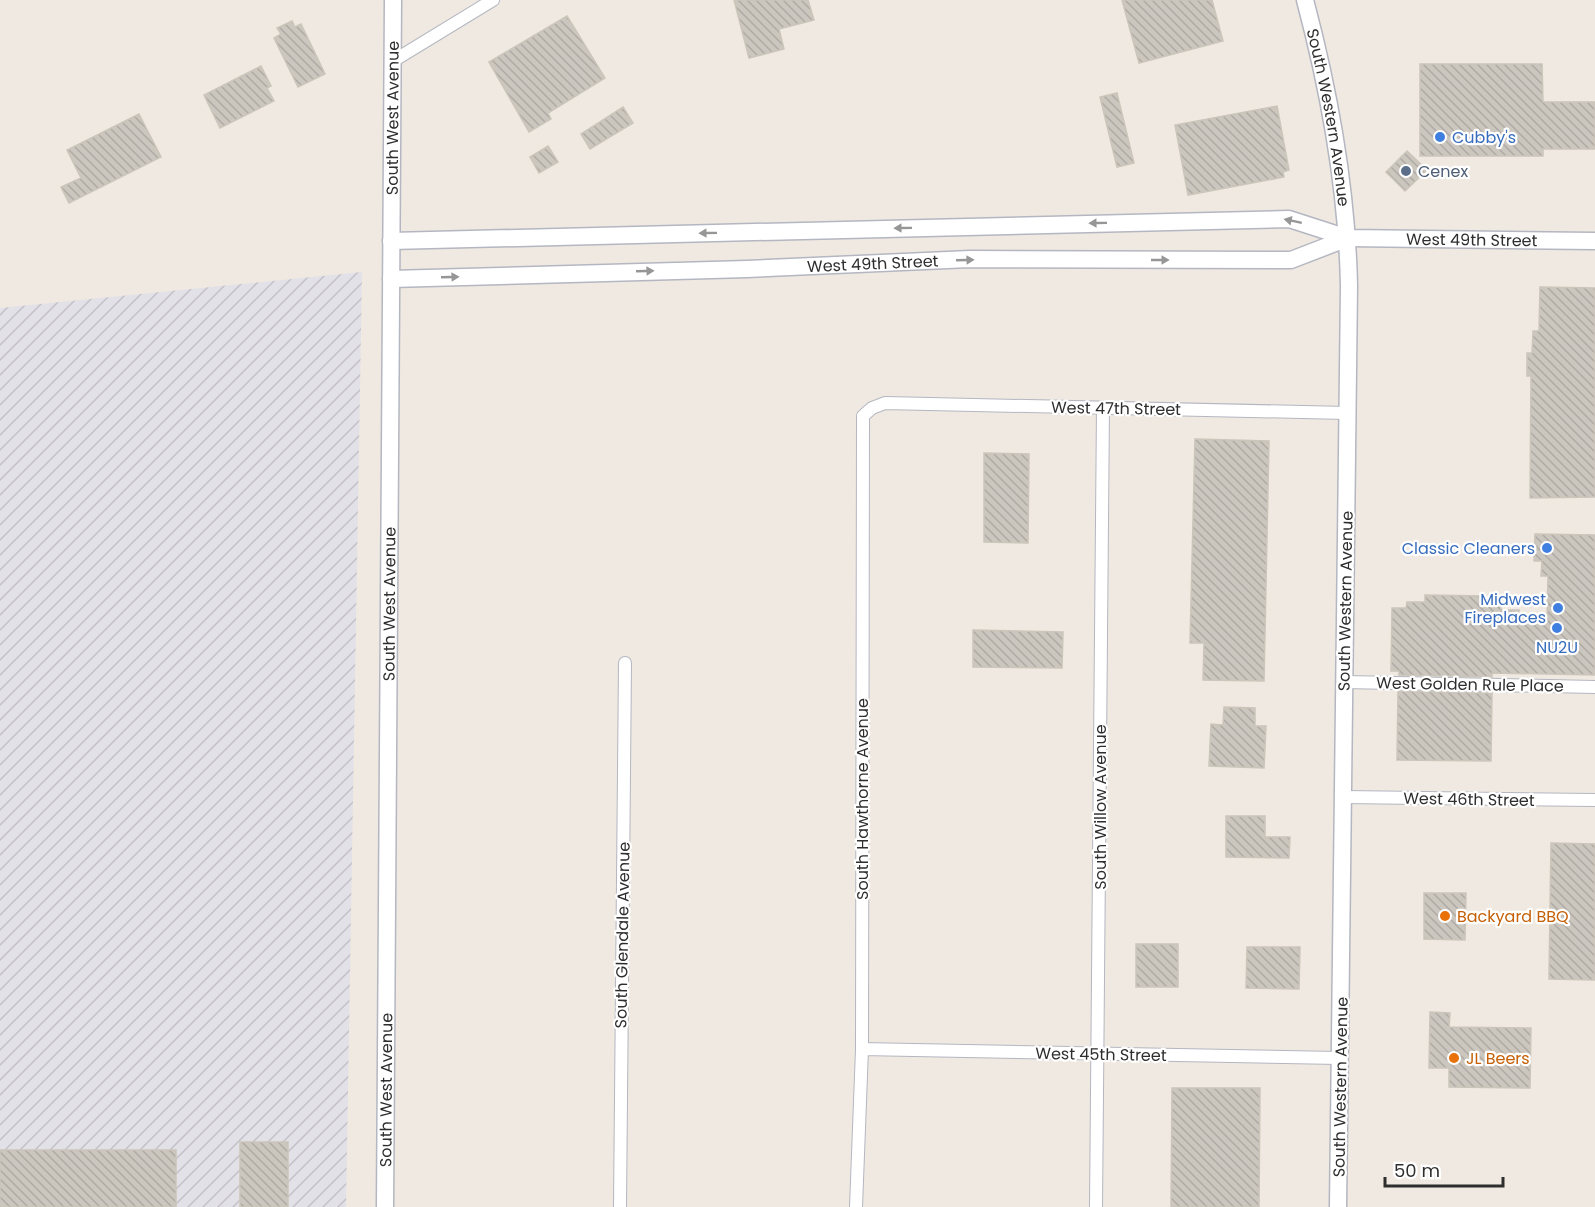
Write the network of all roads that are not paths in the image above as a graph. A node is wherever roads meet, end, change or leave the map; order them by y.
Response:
1 (393, 0) edge
2 (493, 0) edge
3 (1305, 0) edge
4 (393, 61) junction
5 (1348, 238) junction
6 (391, 241) junction
7 (1595, 241) edge
8 (391, 279) junction
9 (885, 403) joint
10 (1103, 407) junction
11 (1347, 413) junction
12 (625, 663) dead end
13 (1344, 682) junction
14 (1595, 687) edge
15 (1342, 796) junction
16 (1595, 800) edge
17 (862, 1049) junction
18 (1098, 1054) junction
19 (1340, 1058) junction
20 (385, 1207) edge
21 (620, 1207) edge
22 (856, 1207) edge
23 (1096, 1207) edge
24 (1338, 1207) edge

1 - 4 street, South West Avenue
2 - 4 street
3 - 5 street, South Western Avenue
4 - 6 street, South West Avenue
5 -> 6 street, West 49th Street
5 - 7 street, West 49th Street
8 -> 5 street, West 49th Street
5 - 11 street, South Western Avenue
6 - 8 street, South West Avenue
8 - 20 street, South West Avenue
9 - 10 street, West 47th Street
9 - 17 street, South Hawthorne Avenue
10 - 11 street, West 47th Street
10 - 18 street, South Willow Avenue
11 - 13 street, South Western Avenue
12 - 21 street, South Glendale Avenue
13 - 14 street, West Golden Rule Place
13 - 15 street, South Western Avenue
15 - 16 street, West 46th Street
15 - 19 street, South Western Avenue
17 - 18 street, West 45th Street
17 - 22 street, South Hawthorne Avenue
18 - 19 street, West 45th Street
18 - 23 street, South Willow Avenue
19 - 24 street, South Western Avenue

